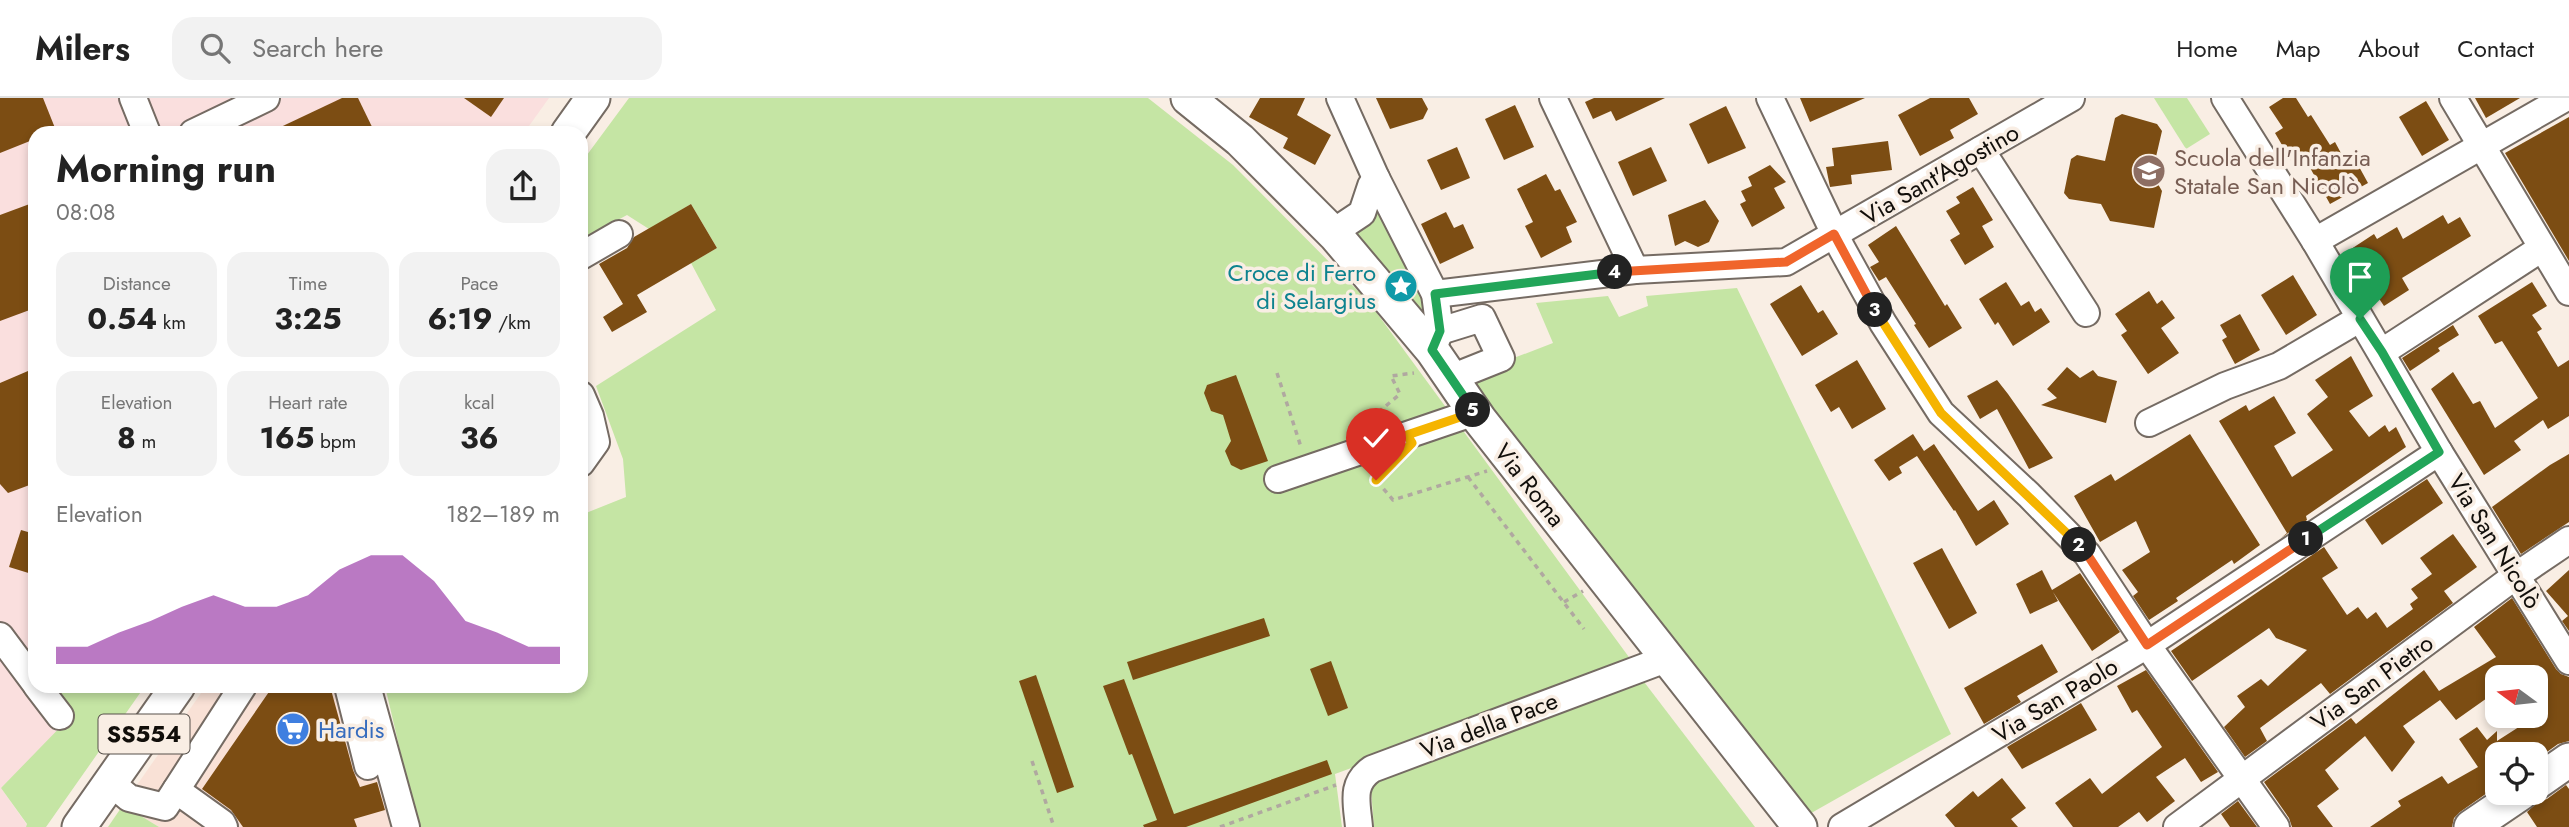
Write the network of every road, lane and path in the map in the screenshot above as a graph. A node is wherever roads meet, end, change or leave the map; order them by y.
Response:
1 (133, 98) edge
2 (266, 98) edge
3 (593, 98) edge
4 (1188, 98) edge
5 (1340, 98) edge
6 (1553, 98) edge
7 (1770, 98) edge
8 (2071, 98) edge
9 (2453, 98) edge
10 (2565, 98) edge
11 (2233, 101) edge
12 (144, 126) edge
13 (208, 126) edge
14 (573, 126) edge
15 (2480, 146) junction
16 (1981, 150) junction
17 (1376, 178) junction
18 (1332, 233) junction
19 (619, 234) dead end
20 (1834, 234) junction
21 (2315, 241) junction
22 (2542, 248) junction
23 (588, 252) edge
24 (1635, 270) junction
25 (2569, 292) edge
26 (1435, 294) junction
27 (2086, 313) dead end
28 (2360, 319) junction
29 (2382, 352) junction
30 (1436, 358) junction
31 (1277, 373) dead end
32 (588, 411) edge
33 (1475, 412) junction
34 (2149, 423) dead end
35 (1407, 435) junction
36 (1372, 446) junction
37 (1302, 450) dead end
38 (2439, 452) junction
39 (588, 453) edge
40 (1492, 469) dead end
41 (1468, 477) junction
42 (1278, 479) dead end
43 (2569, 540) edge
44 (2516, 575) junction
45 (1590, 588) dead end
46 (1564, 602) junction
47 (1584, 629) dead end
48 (0, 636) edge
49 (2147, 645) junction
50 (1666, 659) junction
51 (2569, 661) edge
52 (28, 673) edge
53 (43, 693) edge
54 (173, 693) edge
55 (239, 693) edge
56 (350, 693) edge
57 (369, 693) edge
58 (60, 716) dead end
59 (2569, 760) edge
60 (1032, 761) dead end
61 (368, 766) dead end
62 (2548, 775) edge
63 (1361, 776) junction
64 (2242, 778) junction
65 (111, 783) junction
66 (177, 790) junction
67 (2503, 805) edge
68 (79, 827) edge
69 (224, 827) edge
70 (406, 827) edge
71 (1054, 827) edge
72 (1220, 827) edge
73 (1359, 827) edge
74 (1800, 827) edge
75 (1842, 827) edge
76 (2177, 827) edge
77 (2276, 827) edge
78 (2471, 827) edge

1 - 12 street
2 - 13 street
3 - 14 main road
4 - 18 main road, Via Roma
5 - 17 street
6 - 24 street
7 - 20 street
8 - 16 street, Via Sant'Agostino
9 - 15 street
10 - 15 street
11 - 21 street, Via San Nicolò
15 - 21 street
15 - 22 street
16 - 20 street, Via Sant'Agostino
16 - 27 street
17 - 18 street
17 - 26 street
18 - 30 main road, Via Roma
19 - 23 street
20 - 24 street, Via Sant'Agostino
20 - 49 street
21 - 28 street, Via San Nicolò
22 - 25 street
22 - 29 street
24 - 26 street, Via Sant'Agostino
26 - 30 street
28 - 29 street, Via San Nicolò
28 - 34 street
29 - 38 street, Via San Nicolò
30 - 30 street
30 - 33 main road, Via Roma
30 - 36 path
31 - 37 path
32 - 39 street
33 - 35 street
33 - 50 main road, Via Roma
35 - 36 street
35 - 41 path
36 - 42 street
38 - 44 street, Via San Nicolò
38 - 49 street, Via San Paolo
40 - 41 path
41 - 46 path
43 - 44 street, Via San Pietro
44 - 51 street, Via San Nicolò
44 - 64 street, Via San Pietro
45 - 46 path
46 - 47 path
48 - 52 street
49 - 64 street
49 - 75 street, Via San Paolo
50 - 63 street, Via della Pace
50 - 74 main road, Via Roma
53 - 58 street
54 - 65 main road, SS554
55 - 66 street
56 - 61 street
57 - 70 street
59 - 62 main road
60 - 71 path
63 - 72 path
63 - 73 street
64 - 76 street, Via San Pietro
64 - 77 street
65 - 66 street
65 - 68 main road, SS554
66 - 69 street
67 - 78 main road

